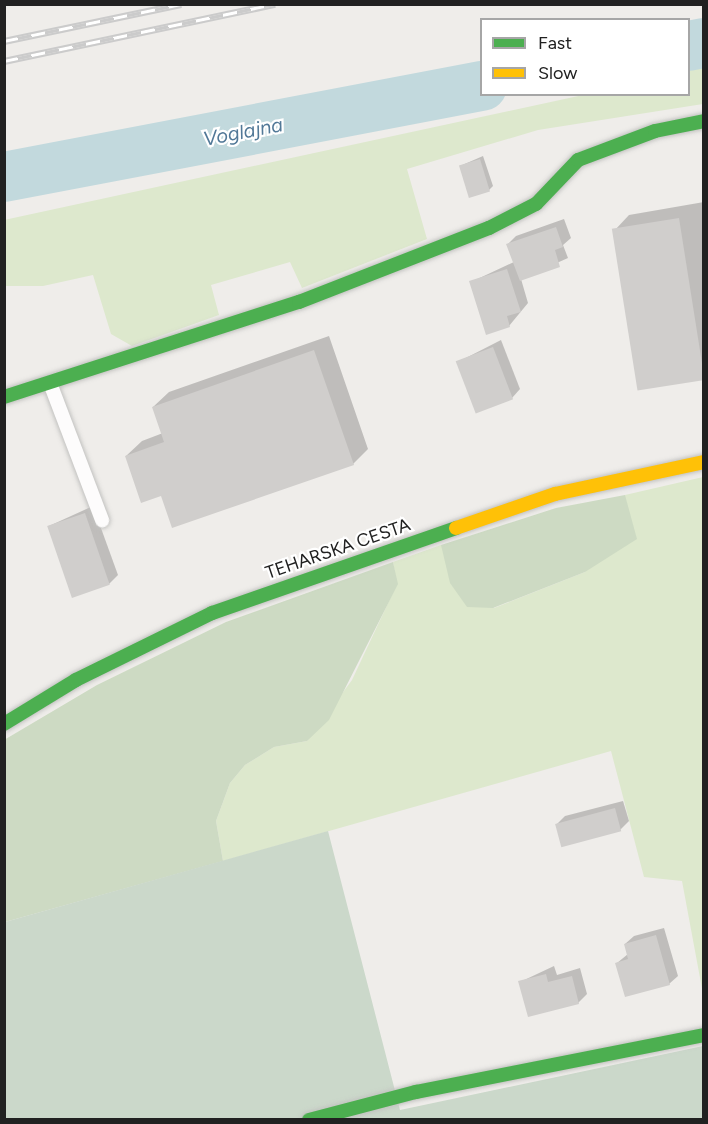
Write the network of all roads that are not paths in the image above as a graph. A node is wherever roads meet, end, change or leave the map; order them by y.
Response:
1 (704, 121) edge
2 (49, 381) junction
3 (4, 397) edge
4 (704, 462) edge
5 (102, 520) dead end
6 (4, 723) edge
7 (704, 1035) edge
8 (309, 1119) edge

1 - 2 street
2 - 3 street
2 - 5 lane
4 - 6 street, TEHARSKA CESTA
7 - 8 street

